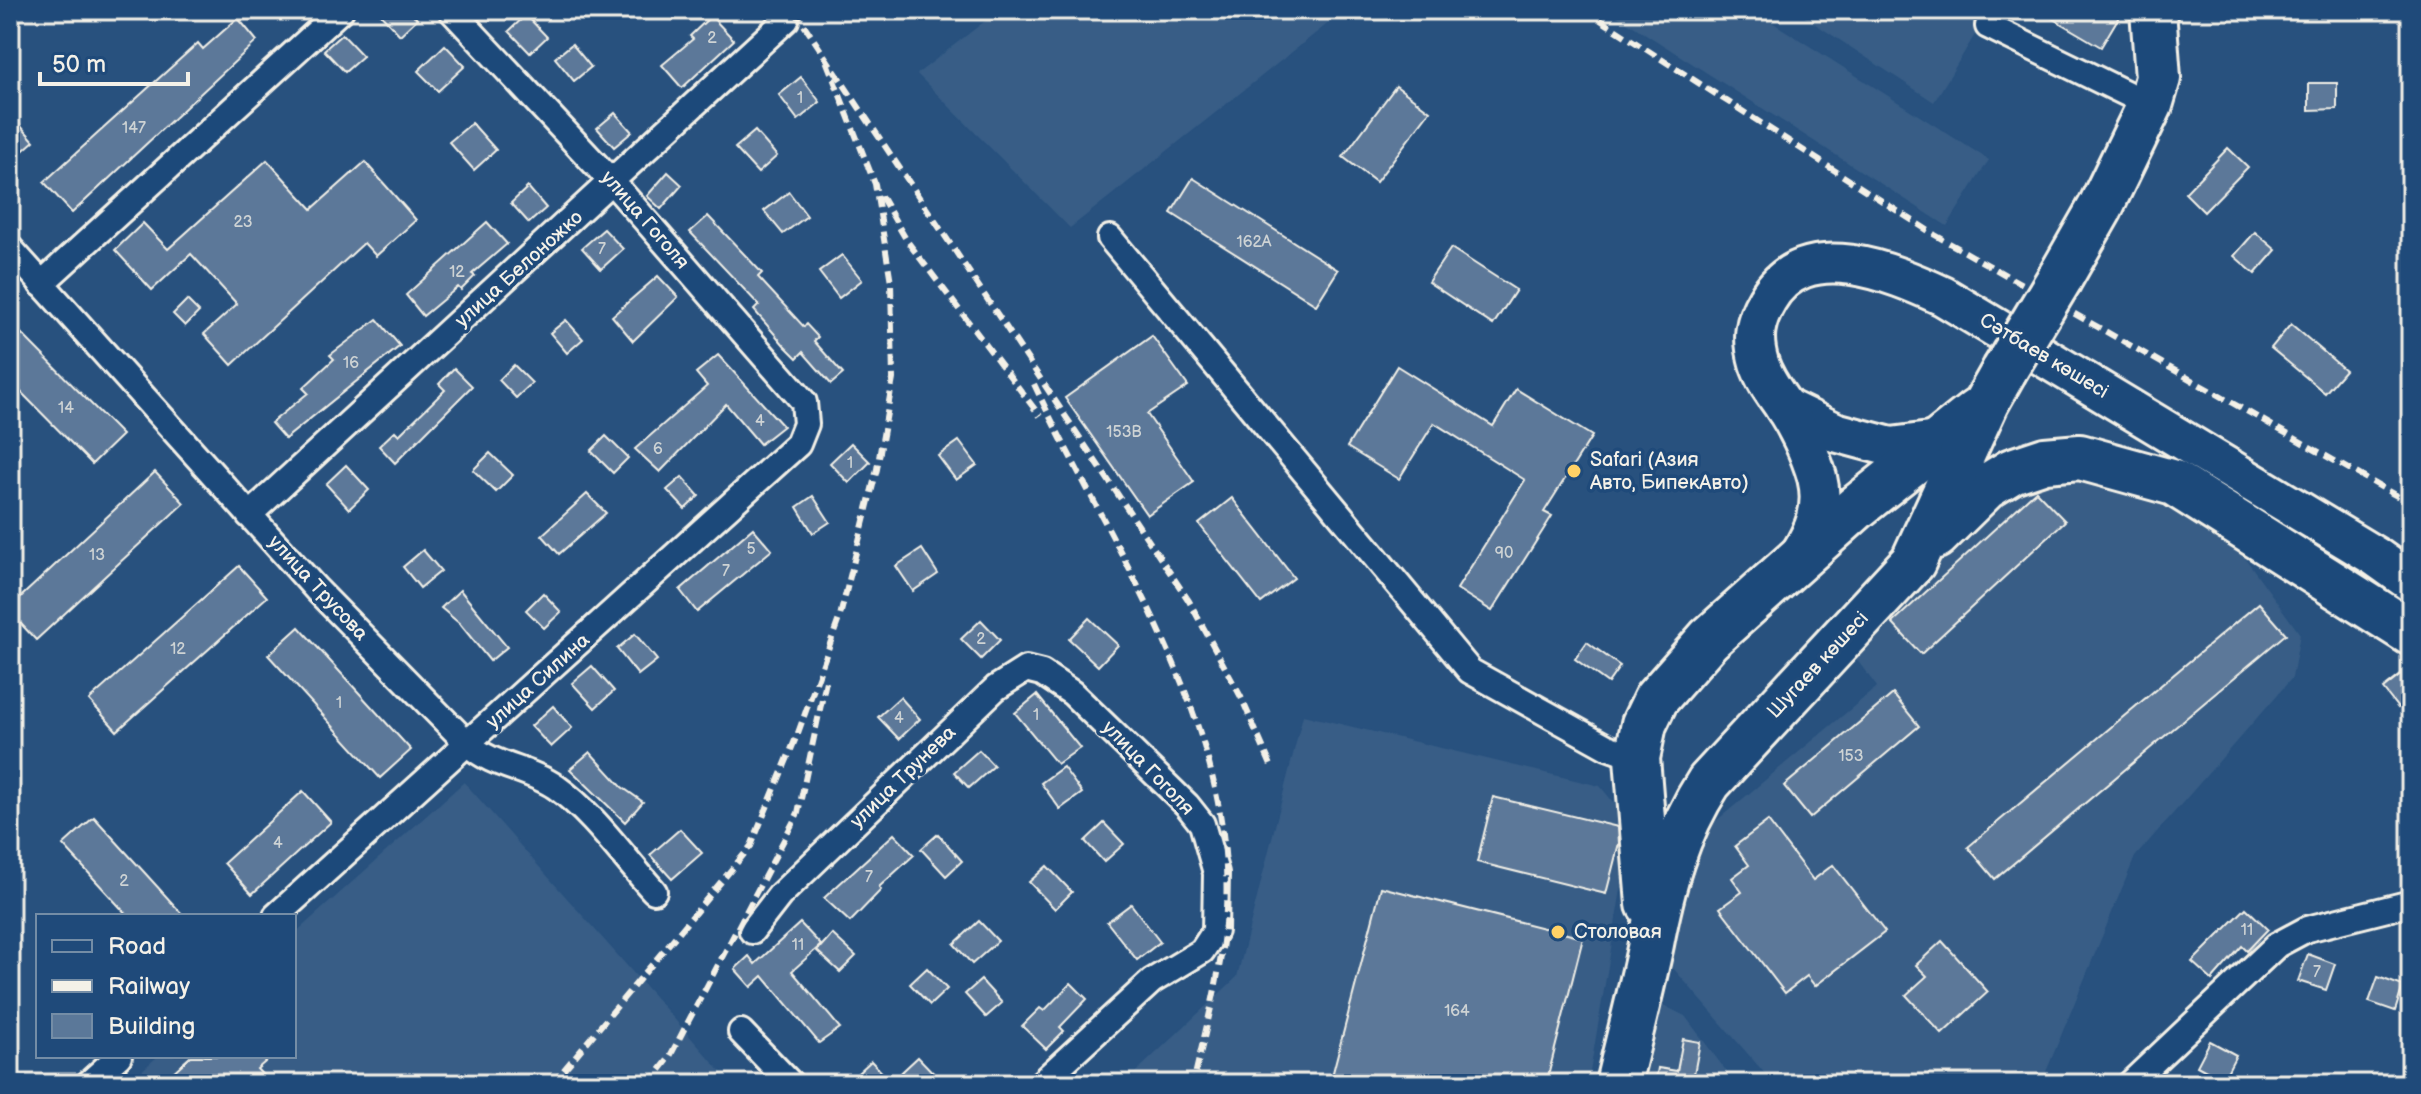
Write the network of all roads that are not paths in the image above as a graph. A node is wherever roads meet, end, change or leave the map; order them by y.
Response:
1 (341, 10) edge
2 (451, 10) edge
3 (2153, 10) edge
4 (782, 15) edge
5 (1988, 26) dead end
6 (2150, 105) junction
7 (613, 183) junction
8 (1110, 238) dead end
9 (10, 248) edge
10 (41, 284) junction
11 (1995, 387) junction
12 (1785, 408) junction
13 (1945, 440) junction
14 (798, 444) joint
15 (1857, 507) junction
16 (249, 515) junction
17 (1913, 562) junction
18 (1793, 566) junction
19 (2411, 582) edge
20 (2411, 633) edge
21 (1072, 693) joint
22 (468, 744) junction
23 (1637, 758) junction
24 (1709, 782) junction
25 (654, 891) dead end
26 (2411, 903) edge
27 (278, 914) edge
28 (1653, 926) junction
29 (752, 931) dead end
30 (741, 1032) dead end
31 (117, 1058) edge
32 (88, 1084) edge
33 (791, 1084) edge
34 (1040, 1084) edge
35 (1618, 1084) edge
36 (2130, 1084) edge

1 - 10 street
2 - 7 street, улица Гоголя
3 - 6 highway, Шугаев көшесі
4 - 7 street, улица Белоножко
5 - 6 street
6 - 11 highway, Шугаев көшесі, bridge
7 - 14 street, улица Гоголя
7 - 16 street, улица Белоножко
8 - 23 street
9 - 10 street, улица Трусова
10 - 16 street, улица Трусова
11 - 13 highway, Шугаев көшесі
11 - 17 highway, Шугаев көшесі
12 - 13 main road
12 - 18 main road, Сәтбаев көшесі
12 - 19 main road, Сәтбаев көшесі
13 - 15 highway, Шугаев көшесі
14 - 22 street, улица Силина
15 - 17 highway
15 - 18 highway, Шугаев көшесі
16 - 22 street, улица Трусова
17 - 20 highway
17 - 24 highway, Шугаев көшесі
18 - 23 highway, Шугаев көшесі
21 - 29 street, улица Трунева
21 - 34 street, улица Гоголя
22 - 25 street, улица Трусова
22 - 27 street, улица Силина
23 - 24 highway
23 - 28 highway, Шугаев көшесі
24 - 28 highway, Шугаев көшесі
26 - 36 street
28 - 35 highway, Шугаев көшесі
30 - 33 street
31 - 32 street

